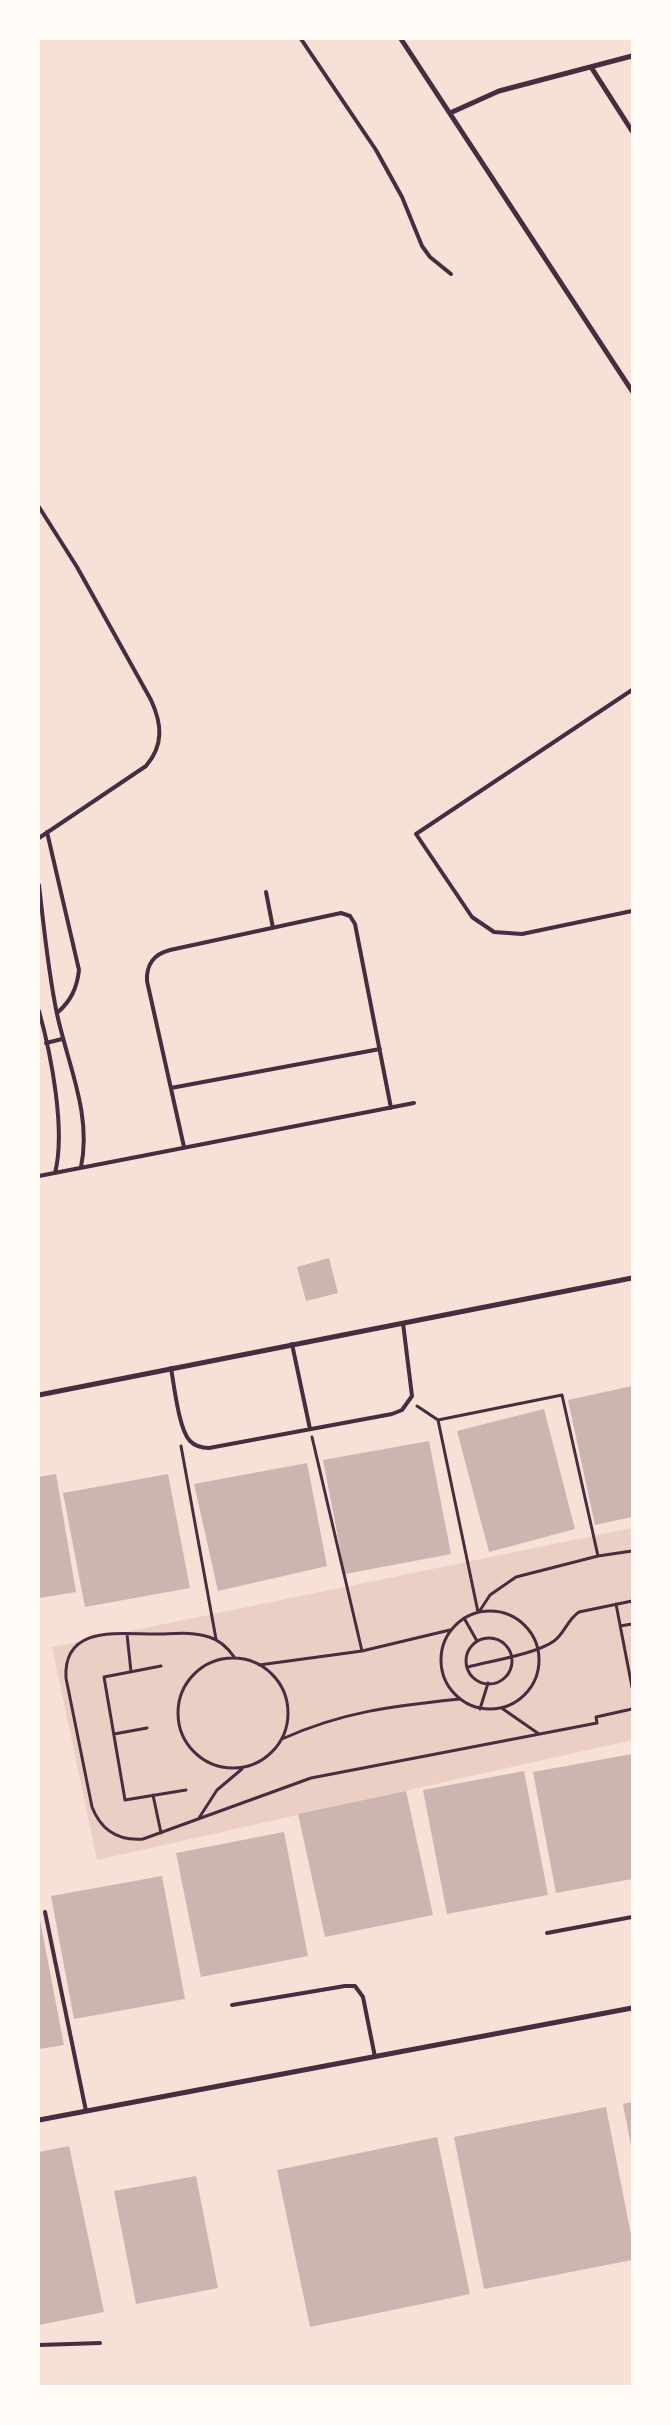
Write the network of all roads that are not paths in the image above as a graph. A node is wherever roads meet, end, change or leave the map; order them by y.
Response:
1 (301, 39) edge
2 (401, 39) edge
3 (632, 56) edge
4 (591, 67) junction
5 (450, 113) junction
6 (632, 131) edge
7 (451, 274) dead end
8 (632, 391) edge
9 (39, 507) edge
10 (632, 690) edge
11 (47, 832) junction
12 (39, 838) edge
13 (39, 885) edge
14 (266, 892) dead end
15 (632, 911) edge
16 (273, 928) junction
17 (39, 1011) edge
18 (57, 1013) junction
19 (41, 1025) edge
20 (62, 1039) junction
21 (46, 1043) junction
22 (380, 1049) junction
23 (171, 1088) junction
24 (414, 1103) dead end
25 (391, 1108) junction
26 (184, 1147) junction
27 (82, 1167) junction
28 (55, 1173) junction
29 (39, 1176) edge
30 (632, 1278) edge
31 (403, 1322) junction
32 (292, 1344) junction
33 (171, 1368) junction
34 (39, 1394) edge
35 (310, 1429) junction
36 (45, 1912) dead end
37 (632, 1917) edge
38 (547, 1933) dead end
39 (232, 2006) dead end
40 (632, 2008) edge
41 (375, 2057) junction
42 (86, 2111) junction
43 (39, 2120) edge
44 (100, 2343) dead end
45 (39, 2345) edge

1 - 7 lane
2 - 5 street
3 - 4 street
4 - 5 street
4 - 6 street
5 - 8 street
9 - 11 lane
10 - 15 lane
11 - 12 lane
11 - 18 lane
13 - 18 lane
14 - 16 lane
16 - 22 lane
16 - 23 lane
17 - 19 lane
18 - 20 lane
19 - 21 lane
20 - 21 lane
20 - 27 lane
21 - 28 lane
22 - 23 lane
22 - 25 lane
23 - 26 lane
24 - 25 lane
25 - 26 lane
26 - 27 lane
27 - 28 lane
28 - 29 lane
30 - 31 street
31 - 32 street
31 - 35 lane
32 - 33 street
32 - 35 lane
33 - 34 street
33 - 35 lane
36 - 42 lane
37 - 38 lane
39 - 41 lane
40 - 41 street
41 - 42 street
42 - 43 street
44 - 45 lane

